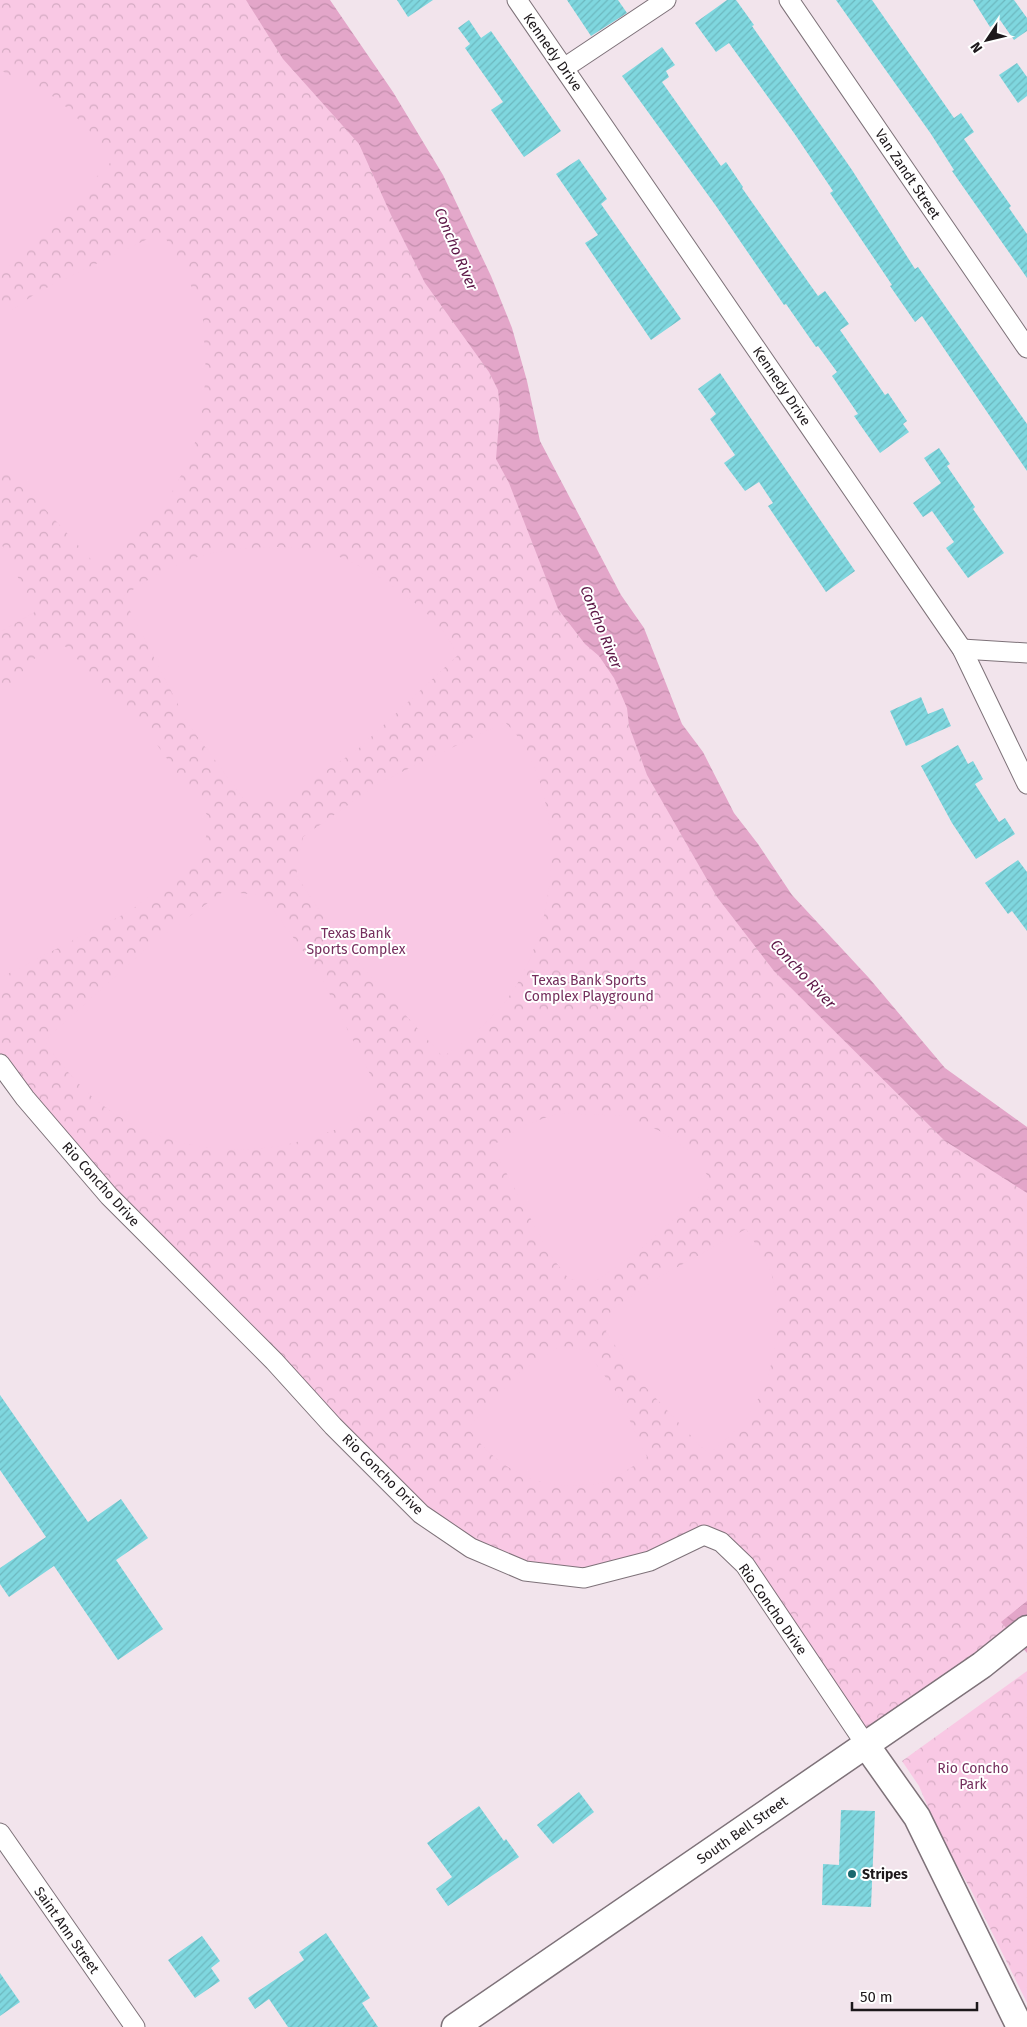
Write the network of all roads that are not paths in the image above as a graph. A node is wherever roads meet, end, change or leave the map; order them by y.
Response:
1 (517, 0) edge
2 (666, 0) edge
3 (789, 0) edge
4 (564, 68) junction
5 (1027, 348) edge
6 (962, 649) junction
7 (1027, 653) edge
8 (1027, 784) edge
9 (0, 1064) edge
10 (1027, 1630) edge
11 (866, 1745) junction
12 (0, 1833) edge
13 (135, 2027) edge
14 (455, 2027) edge
15 (1020, 2027) edge

1 - 4 street, Kennedy Drive
2 - 4 street
3 - 5 street, Van Zandt Street
4 - 6 street, Kennedy Drive
6 - 7 street
6 - 8 street, Kennedy Drive
9 - 11 street, Rio Concho Drive
10 - 11 main road, South Bell Street
11 - 14 main road, South Bell Street
11 - 15 main road, Rio Concho Drive
12 - 13 street, Saint Ann Street

